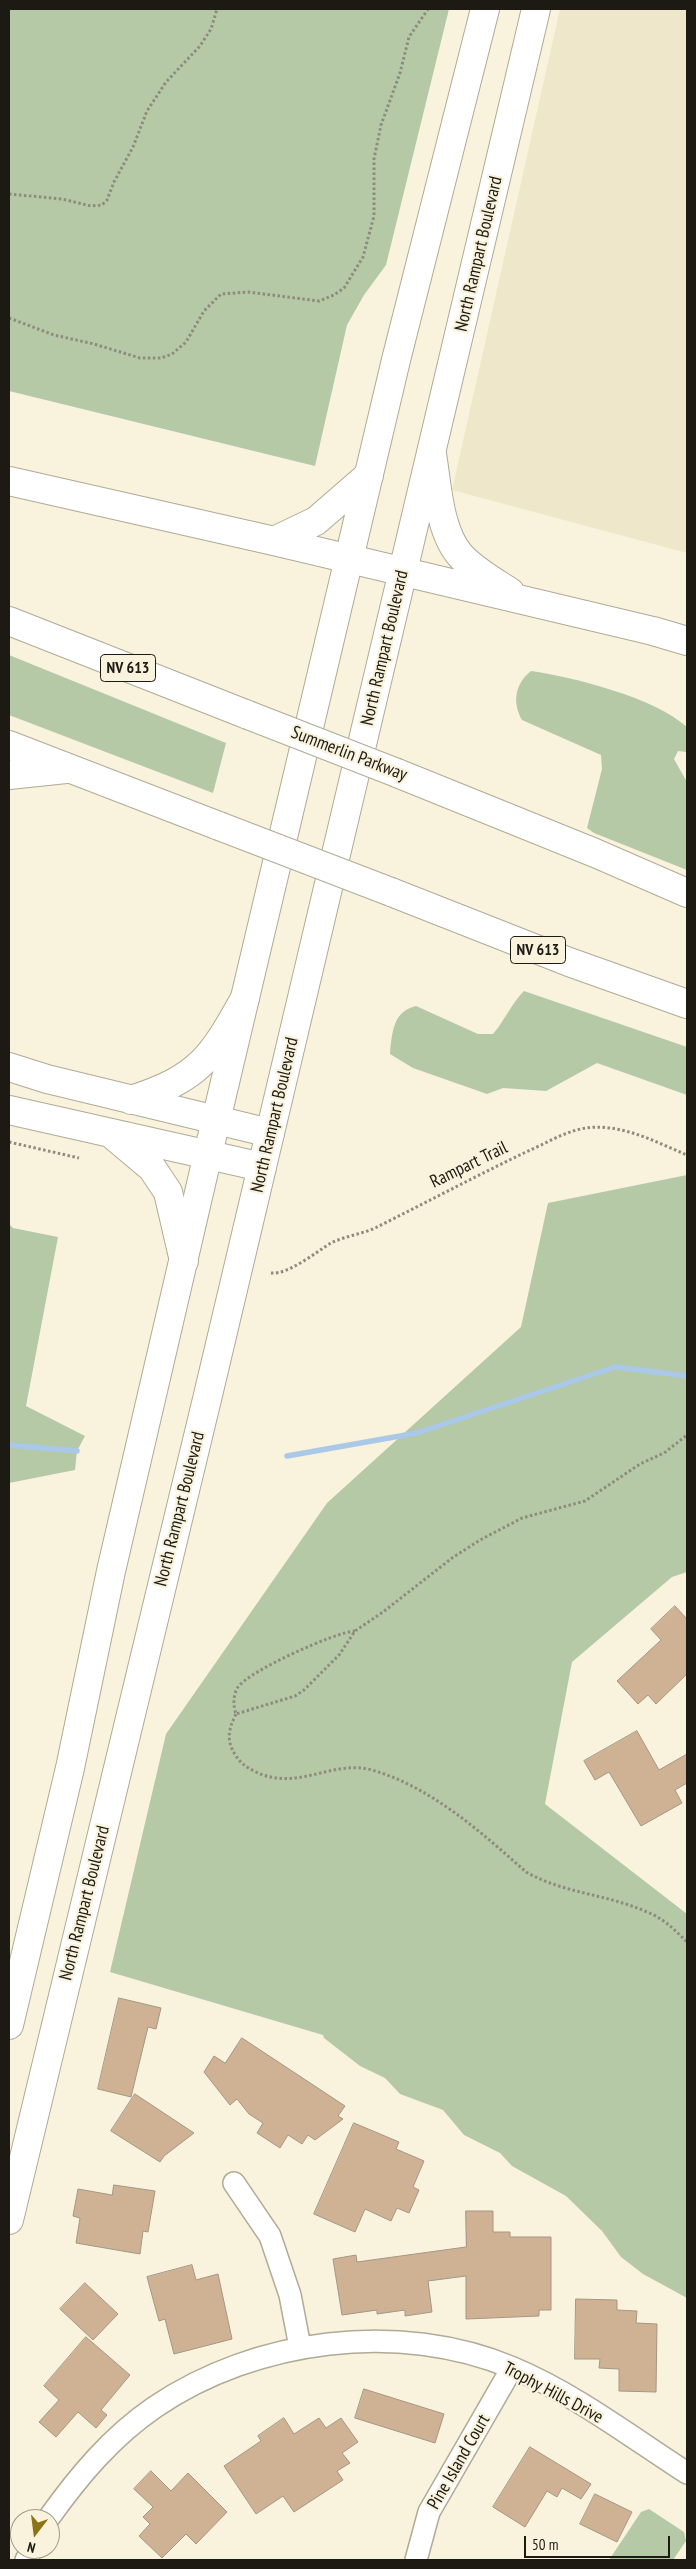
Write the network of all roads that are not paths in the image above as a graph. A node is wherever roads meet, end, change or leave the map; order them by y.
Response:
1 (485, 9) edge
2 (536, 9) edge
3 (432, 454) junction
4 (369, 475) junction
5 (9, 482) edge
6 (274, 541) junction
7 (350, 560) junction
8 (403, 572) junction
9 (524, 601) junction
10 (9, 621) edge
11 (687, 641) edge
12 (9, 745) edge
13 (70, 769) junction
14 (9, 775) edge
15 (687, 893) edge
16 (246, 998) junction
17 (687, 1004) edge
18 (9, 1067) edge
19 (130, 1100) junction
20 (9, 1110) edge
21 (216, 1120) junction
22 (270, 1133) junction
23 (112, 1134) junction
24 (208, 1154) junction
25 (262, 1167) junction
26 (184, 1261) junction
27 (9, 2025) edge
28 (234, 2183) dead end
29 (9, 2220) edge
30 (300, 2347) junction
31 (512, 2368) junction
32 (687, 2473) edge
33 (55, 2509) edge
34 (416, 2560) edge

1 - 4 main road
2 - 3 main road, North Rampart Boulevard
3 - 8 main road, North Rampart Boulevard
3 - 9 main road
4 - 6 main road
4 - 7 main road
5 - 6 main road
6 - 7 main road
7 - 8 main road
7 - 16 main road
8 - 9 main road
8 - 22 main road, North Rampart Boulevard
9 - 11 main road
10 - 15 main road, Summerlin Parkway / NV 613, bridge
12 - 13 main road, NV 613
13 - 14 main road
13 - 17 main road, NV 613, bridge
16 - 19 main road
16 - 21 main road
18 - 19 main road
19 - 21 main road
20 - 23 main road
21 - 22 main road
21 - 24 main road
22 - 25 main road, North Rampart Boulevard
23 - 24 main road
23 - 26 main road
24 - 25 main road
24 - 26 main road
25 - 29 main road, North Rampart Boulevard
26 - 27 main road
28 - 30 street
30 - 31 street, Trophy Hills Drive
30 - 33 street, Trophy Hills Drive
31 - 32 street, Trophy Hills Drive
31 - 34 street, Pine Island Court

